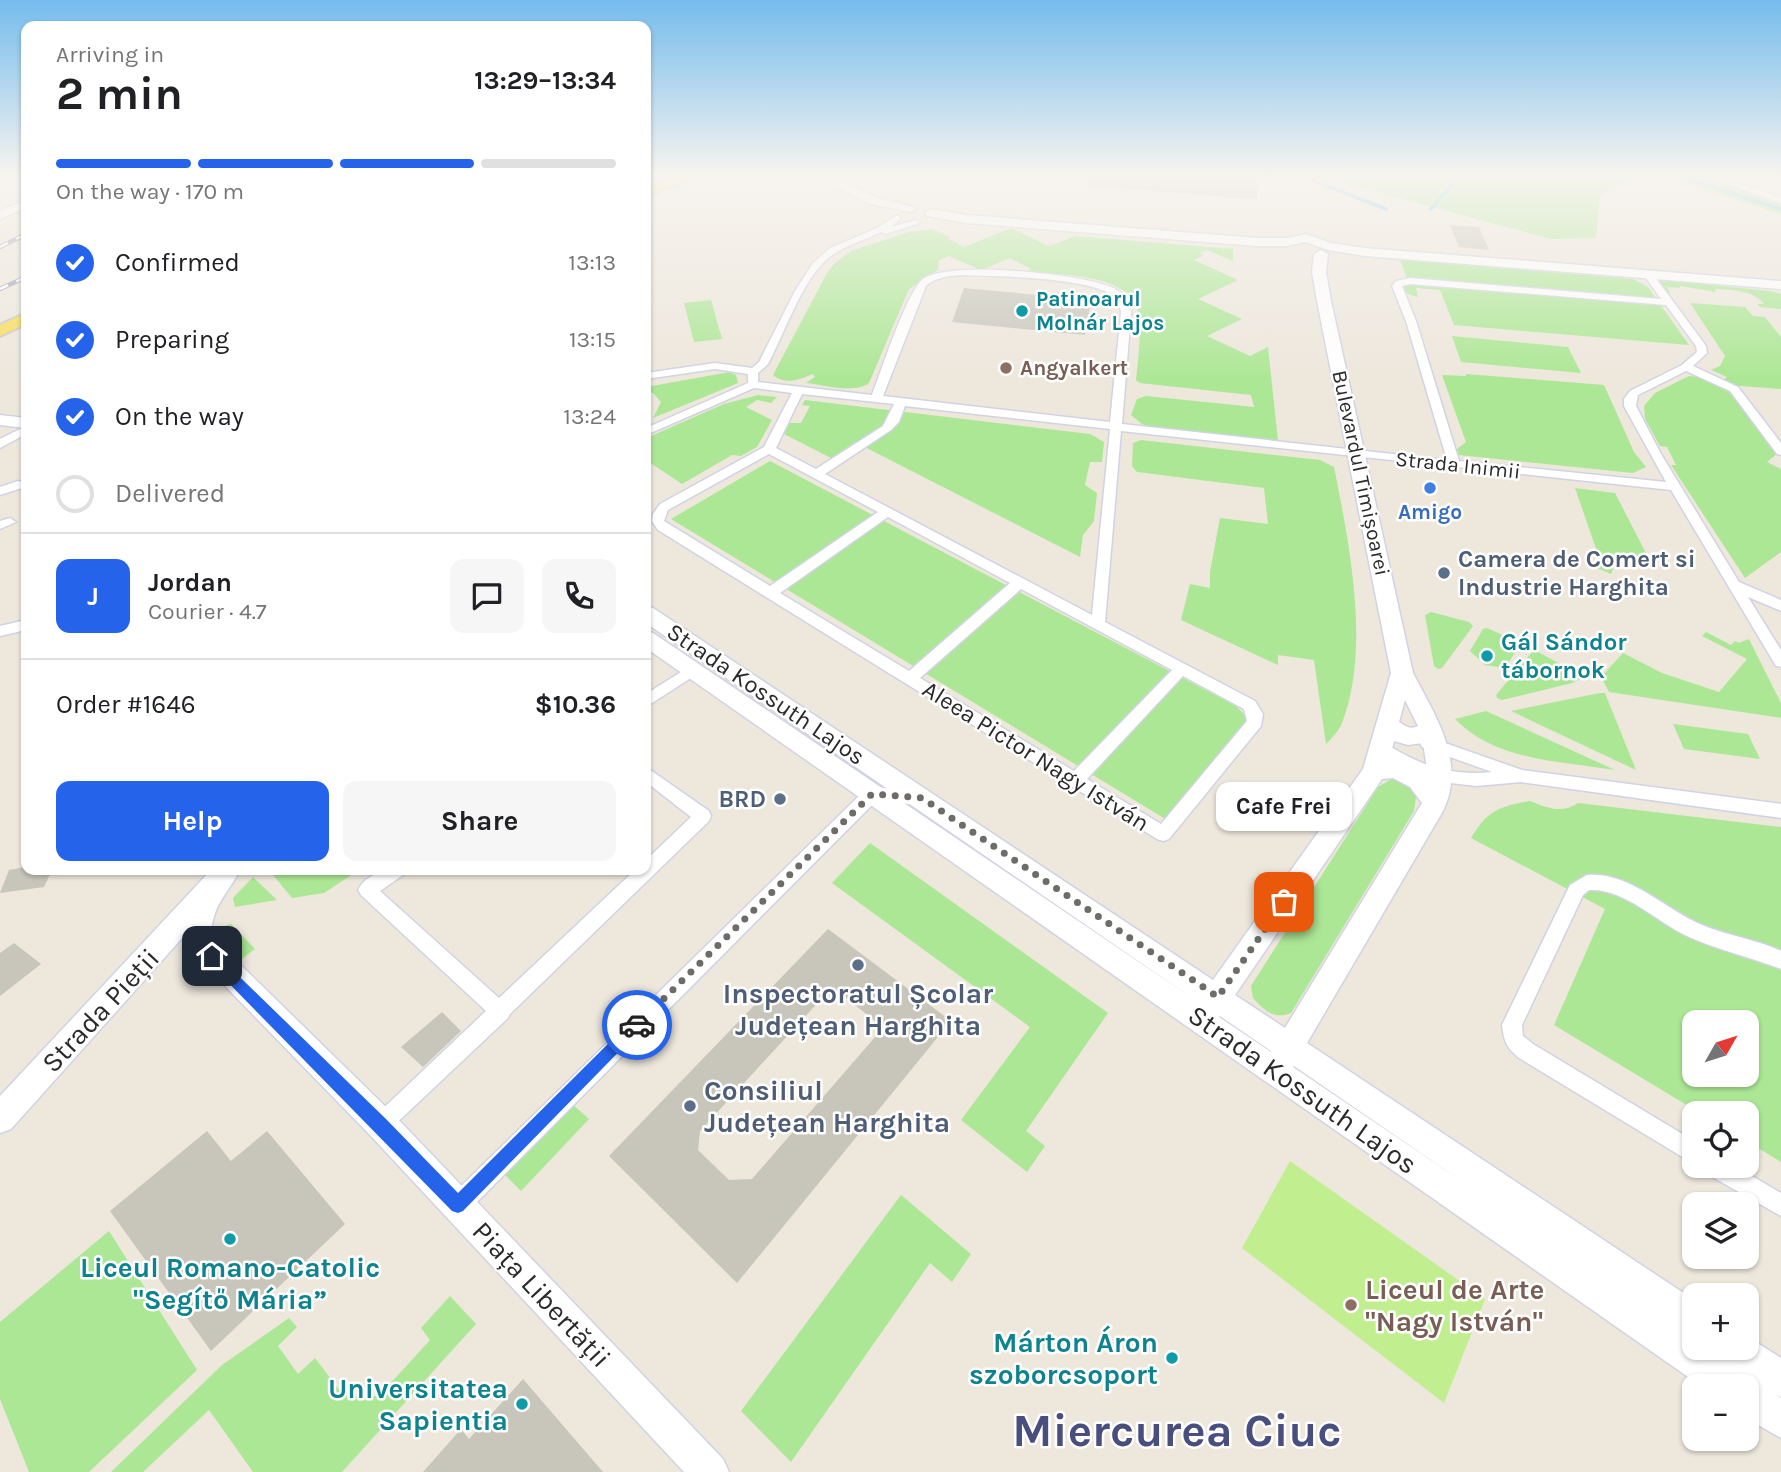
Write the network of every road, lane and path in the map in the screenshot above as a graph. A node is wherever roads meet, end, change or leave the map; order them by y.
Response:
1 (850, 243) edge
2 (1264, 243) edge
3 (1295, 243) edge
4 (1309, 243) edge
5 (1289, 245) junction
6 (1316, 253) junction
7 (1649, 275) junction
8 (1781, 285) edge
9 (1667, 302) junction
10 (21, 320) edge
11 (0, 331) edge
12 (1686, 367) junction
13 (752, 372) junction
14 (651, 375) edge
15 (753, 385) junction
16 (798, 390) junction
17 (876, 399) junction
18 (901, 402) junction
19 (0, 420) edge
20 (21, 422) edge
21 (1116, 427) junction
22 (651, 430) edge
23 (21, 432) edge
24 (0, 444) edge
25 (769, 449) junction
26 (1781, 452) edge
27 (1357, 454) junction
28 (1454, 464) junction
29 (817, 474) junction
30 (18, 485) dead end
31 (1675, 487) junction
32 (0, 491) edge
33 (887, 512) junction
34 (1020, 582) junction
35 (1735, 585) junction
36 (769, 593) junction
37 (1781, 606) edge
38 (651, 615) edge
39 (1098, 624) junction
40 (21, 626) edge
41 (0, 631) edge
42 (651, 642) edge
43 (1781, 662) edge
44 (1182, 668) junction
45 (692, 670) junction
46 (1402, 673) junction
47 (910, 678) junction
48 (651, 698) edge
49 (1386, 722) junction
50 (1433, 736) junction
51 (1380, 747) junction
52 (1374, 772) junction
53 (1442, 776) junction
54 (1521, 776) junction
55 (651, 777) edge
56 (1076, 780) junction
57 (1476, 780) junction
58 (872, 794) junction
59 (922, 798) junction
60 (1434, 804) junction
61 (1781, 811) edge
62 (651, 867) edge
63 (390, 875) edge
64 (643, 875) edge
65 (221, 877) edge
66 (197, 940) junction
67 (1781, 960) edge
68 (139, 968) junction
69 (1210, 1008) junction
70 (501, 1012) junction
71 (1283, 1057) junction
72 (0, 1118) edge
73 (381, 1124) junction
74 (1682, 1146) edge
75 (1735, 1178) edge
76 (458, 1205) junction
77 (1781, 1205) edge
78 (1682, 1313) edge
79 (1723, 1364) edge
80 (1781, 1379) edge
81 (1759, 1405) edge
82 (1781, 1420) edge
83 (710, 1472) edge

1 - 13 street
2 - 5 main road
3 - 5 main road
4 - 6 main road
5 - 6 main road
6 - 7 main road
6 - 27 main road, Bulevardul Timișoarei
7 - 8 main road
7 - 9 street
9 - 12 street
9 - 28 street
10 - 11 main road
12 - 26 street
12 - 31 street
13 - 14 street
13 - 15 street
15 - 16 street, Strada Inimii
15 - 22 street
16 - 17 street, Strada Inimii
16 - 25 street
17 - 18 street, Strada Inimii
17 - 21 street
18 - 21 street, Strada Inimii
18 - 29 street
19 - 20 main road
21 - 27 street, Strada Inimii
21 - 39 street
23 - 24 street
25 - 29 street, Aleea Pictor Nagy István
25 - 36 street, Aleea Pictor Nagy István
27 - 28 street, Strada Inimii
27 - 46 street, Bulevardul Timișoarei
28 - 31 street, Strada Inimii
29 - 33 street, Aleea Pictor Nagy István
30 - 32 street
31 - 35 street
33 - 34 street, Aleea Pictor Nagy István
33 - 36 street
34 - 39 street, Aleea Pictor Nagy István
34 - 47 street, Aleea Pictor Nagy István
35 - 37 street
35 - 43 street
36 - 47 street, Aleea Pictor Nagy István
38 - 59 main road, Strada Kossuth Lajos
39 - 44 street, Aleea Pictor Nagy István
40 - 41 street
42 - 45 main road, Strada Kossuth Lajos
44 - 56 street
44 - 56 street, Aleea Pictor Nagy István
45 - 48 street
45 - 58 main road, Strada Kossuth Lajos
46 - 49 main road, Bulevardul Timișoarei
46 - 50 main road, Bulevardul Timișoarei
47 - 56 street, Aleea Pictor Nagy István
49 - 50 main road
49 - 51 main road, Bulevardul Timișoarei
50 - 51 street
50 - 53 main road, Bulevardul Timișoarei
50 - 54 street
51 - 52 main road, Bulevardul Timișoarei
51 - 53 street
52 - 60 main road
52 - 69 main road, Bulevardul Timișoarei
53 - 57 street
53 - 60 main road, Bulevardul Timișoarei
54 - 57 street
54 - 61 street
55 - 62 street
57 - 60 street
58 - 59 street, Strada Kossuth Lajos
58 - 69 main road, Strada Kossuth Lajos
58 - 76 street, Piața Libertății
59 - 69 main road, Strada Kossuth Lajos
60 - 71 main road, Bulevardul Timișoarei
63 - 70 street
64 - 70 street
65 - 66 main road
65 - 68 street, Strada Pieții
66 - 68 main road
66 - 73 main road
67 - 74 street
68 - 72 street, Strada Pieții
69 - 71 main road, Strada Kossuth Lajos
70 - 73 street
71 - 78 main road, Strada Kossuth Lajos
71 - 79 main road, Strada Kossuth Lajos
73 - 76 main road
75 - 77 street
76 - 83 main road, Piața Libertății
79 - 80 main road, Strada Kossuth Lajos
81 - 82 main road

